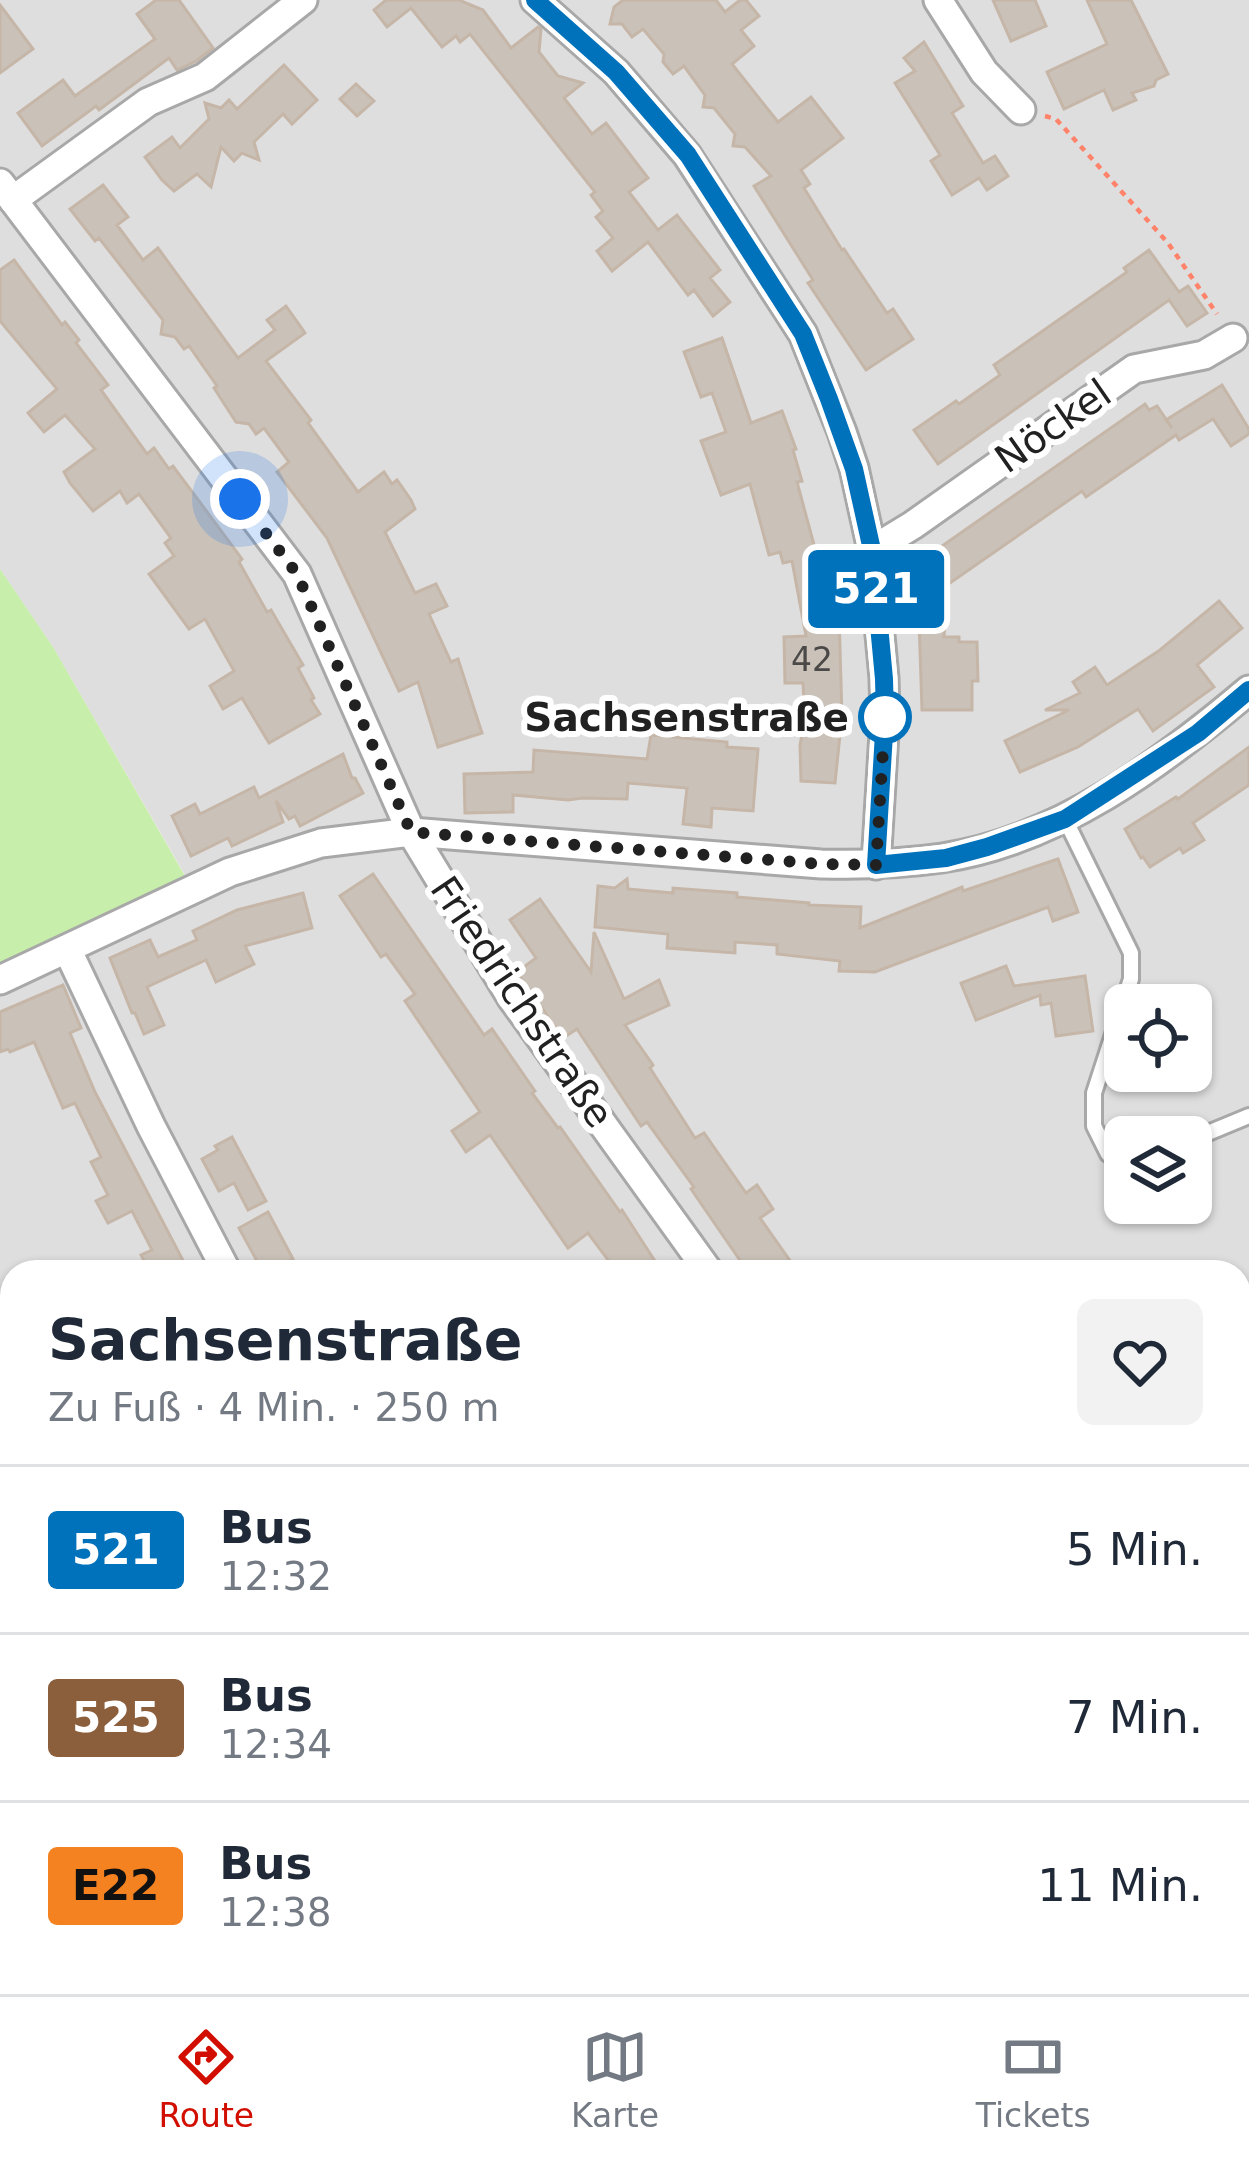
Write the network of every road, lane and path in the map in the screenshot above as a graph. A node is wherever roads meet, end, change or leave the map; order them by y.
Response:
1 (303, 0) edge
2 (535, 0) edge
3 (938, 0) edge
4 (1021, 110) joint
5 (7, 192) edge
6 (1241, 338) edge
7 (872, 550) junction
8 (1249, 690) edge
9 (1065, 819) junction
10 (411, 832) junction
11 (876, 865) junction
12 (68, 951) junction
13 (0, 980) edge
14 (1249, 1116) edge
15 (1212, 1131) edge
16 (1104, 1146) edge
17 (221, 1260) edge
18 (700, 1260) edge

1 - 5 street
2 - 7 street
3 - 4 street
4 - 6 path
5 - 10 street, Friedrichstraße
6 - 7 street, Nöckel
7 - 11 street
8 - 9 street
9 - 11 street
9 - 16 lane
10 - 11 street
10 - 12 street
10 - 18 street, Friedrichstraße
12 - 13 street
12 - 17 street
14 - 15 lane

